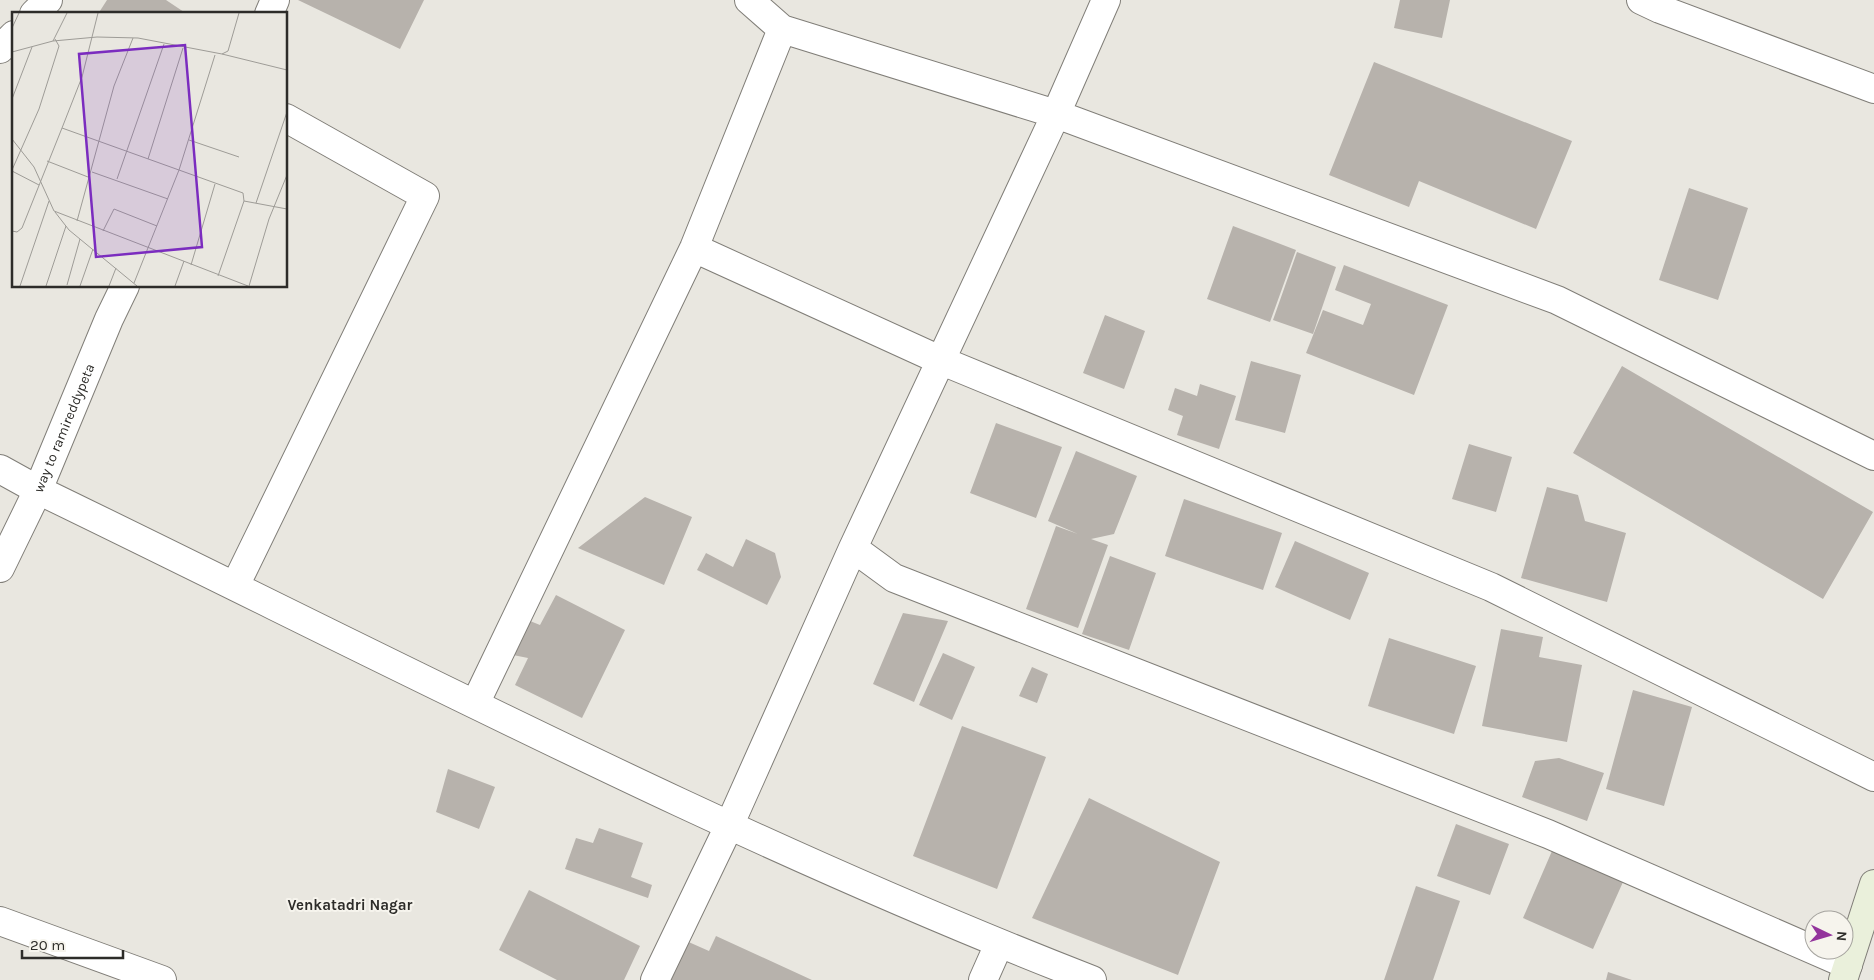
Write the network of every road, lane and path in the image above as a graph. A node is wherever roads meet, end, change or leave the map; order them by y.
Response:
1 (48, 0) edge
2 (275, 0) edge
3 (749, 0) edge
4 (1106, 0) edge
5 (1641, 0) edge
6 (36, 12) edge
7 (269, 12) edge
8 (782, 29) junction
9 (12, 36) edge
10 (0, 48) edge
11 (1874, 89) edge
12 (1056, 114) junction
13 (288, 119) edge
14 (694, 248) junction
15 (123, 288) edge
16 (942, 361) junction
17 (1874, 456) edge
18 (0, 469) edge
19 (38, 490) junction
20 (853, 548) junction
21 (0, 568) edge
22 (235, 586) junction
23 (475, 704) junction
24 (1874, 777) edge
25 (729, 826) junction
26 (1874, 884) edge
27 (0, 921) edge
28 (999, 944) junction
29 (1845, 973) edge
30 (162, 980) edge
31 (655, 980) edge
32 (983, 980) edge
33 (1092, 980) edge

1 - 6 street
2 - 7 street
3 - 8 street
4 - 12 street
5 - 11 street
8 - 12 street
8 - 14 street
9 - 10 street
12 - 16 street
12 - 17 street
13 - 22 street
14 - 16 street
14 - 23 street
15 - 19 street, way to ramireddypeta
16 - 20 street
16 - 24 street
18 - 19 street
19 - 21 street, way to ramireddypeta
19 - 22 street
20 - 25 street
20 - 29 street
22 - 23 street
23 - 25 street
25 - 28 street
25 - 31 street
26 - 29 main road
27 - 30 street
28 - 32 street
28 - 33 street

